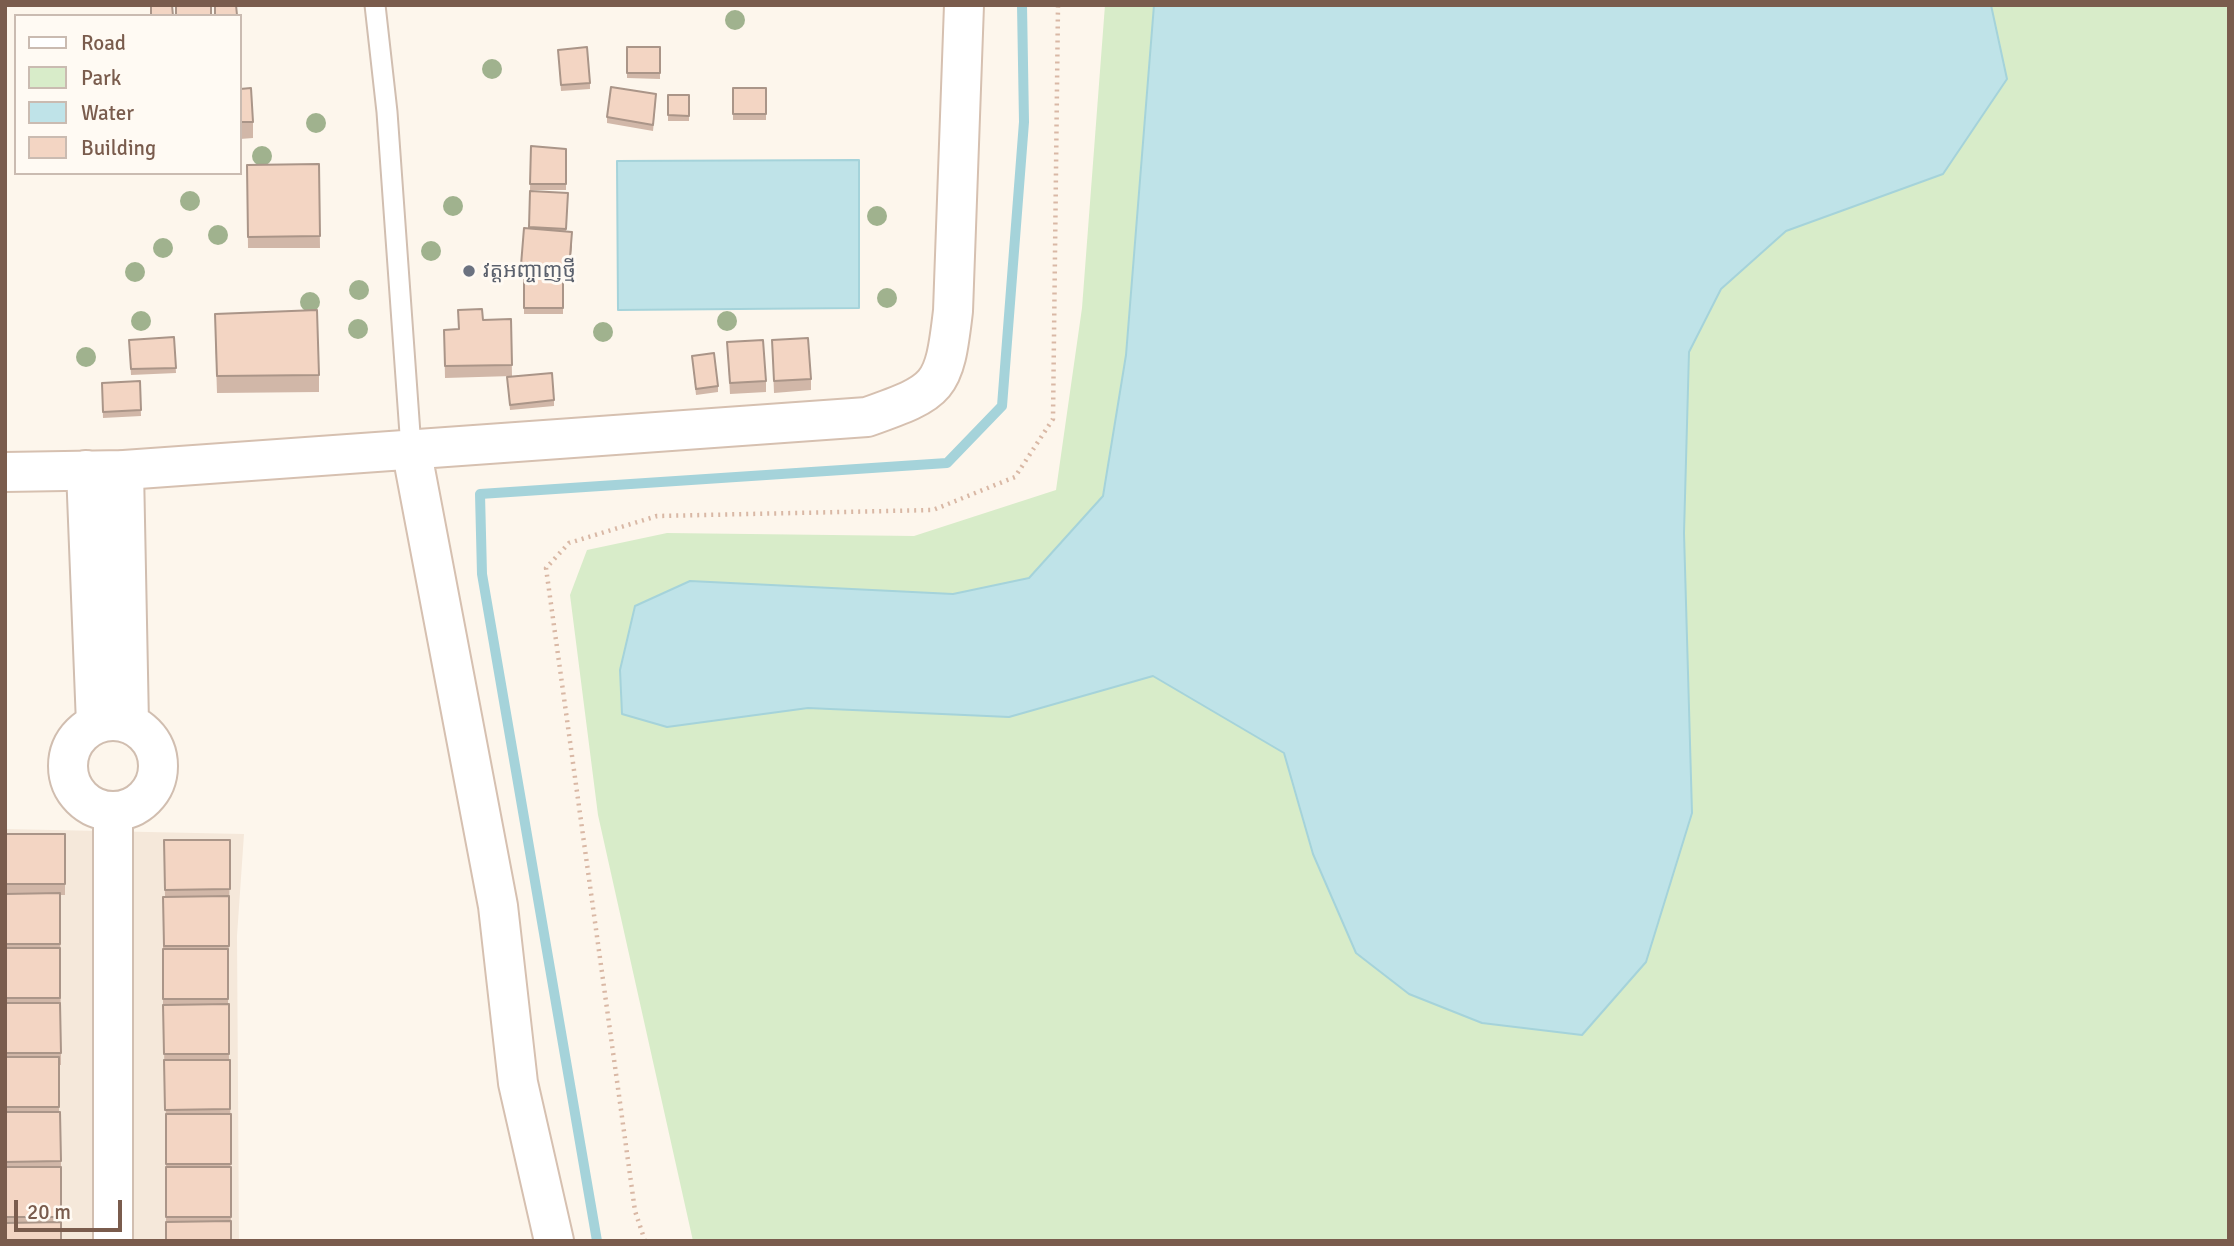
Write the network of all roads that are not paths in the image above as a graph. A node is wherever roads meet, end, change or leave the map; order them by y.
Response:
1 (375, 5) edge
2 (964, 5) edge
3 (411, 449) junction
4 (86, 470) junction
5 (124, 470) junction
6 (5, 472) edge
7 (113, 724) junction
8 (113, 812) junction
9 (113, 1241) edge
10 (554, 1241) edge

1 - 3 lane
2 - 3 street
3 - 5 street
3 - 10 street
4 - 5 street
4 - 6 street
4 - 7 street
5 - 7 street
7 - 8 street
7 - 8 street
8 - 9 street

